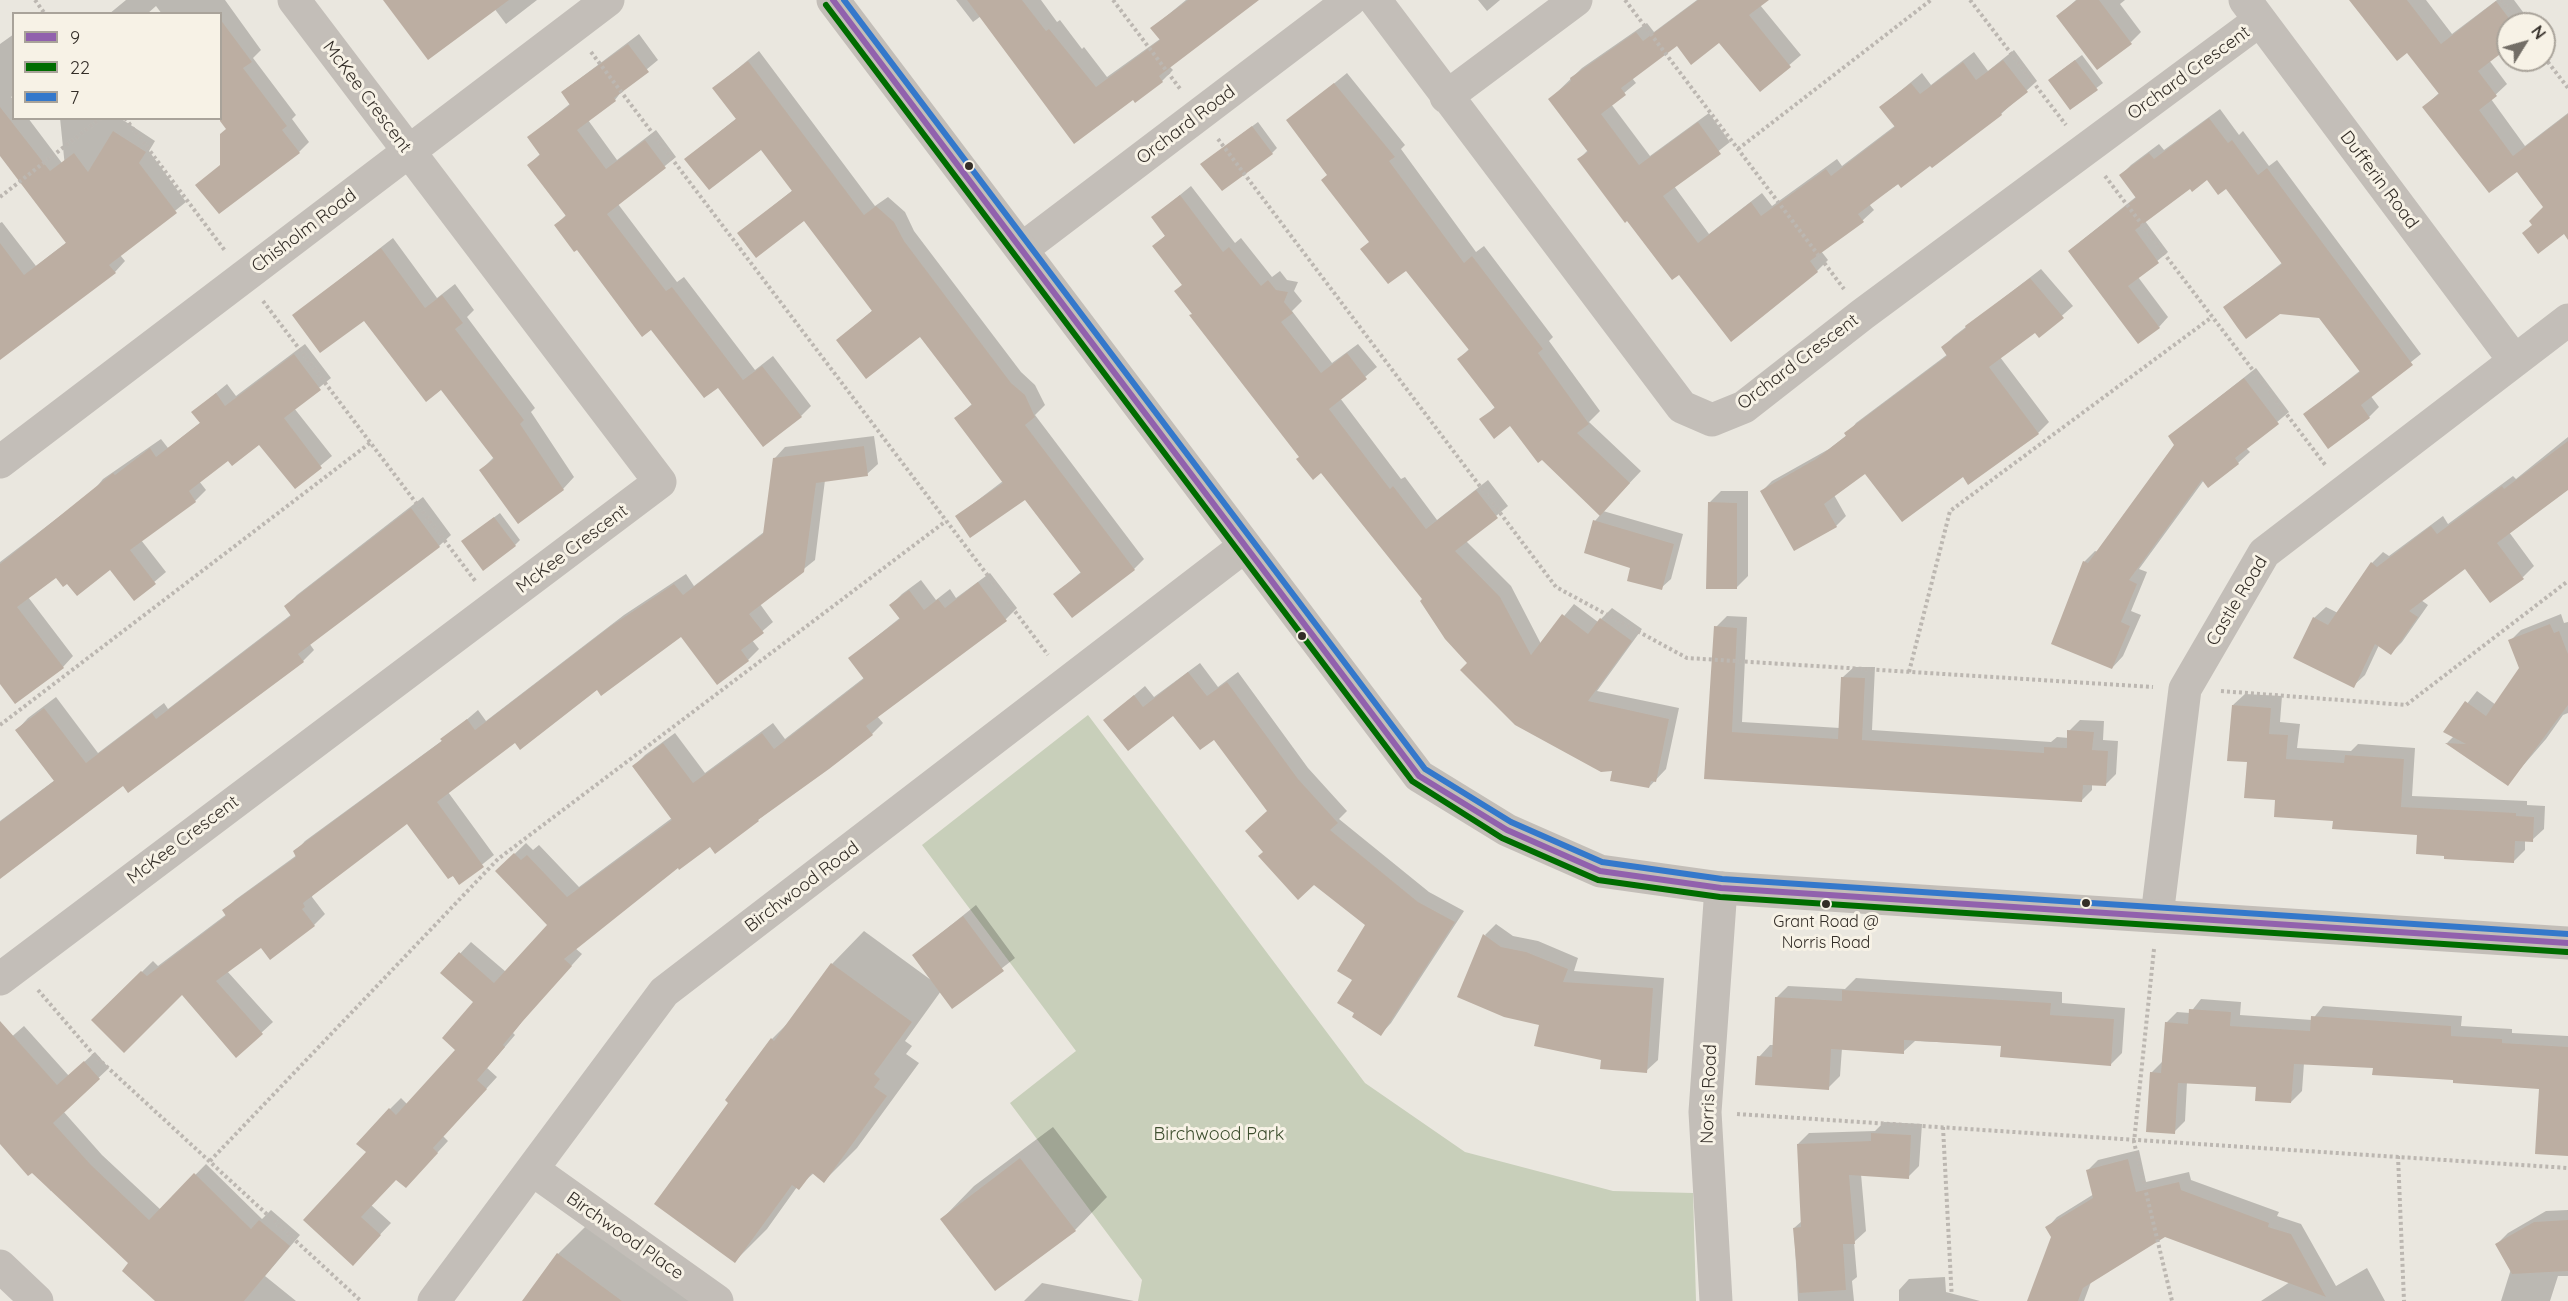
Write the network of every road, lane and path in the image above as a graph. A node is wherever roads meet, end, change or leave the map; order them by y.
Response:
1 (294, 0) edge
2 (608, 0) edge
3 (833, 0) edge
4 (1113, 0) edge
5 (1350, 0) edge
6 (1375, 0) edge
7 (1576, 0) edge
8 (1625, 0) edge
9 (1931, 0) edge
10 (1970, 0) edge
11 (2253, 10) edge
12 (572, 27) junction
13 (2556, 72) edge
14 (2568, 88) edge
15 (1446, 97) junction
16 (1200, 115) junction
17 (98, 120) edge
18 (127, 120) edge
19 (1738, 149) junction
20 (2085, 150) junction
21 (408, 152) junction
22 (0, 197) edge
23 (1022, 249) junction
24 (244, 276) junction
25 (1863, 314) junction
26 (2212, 317) junction
27 (2568, 320) edge
28 (2514, 360) junction
29 (370, 443) junction
30 (0, 462) edge
31 (2345, 490) junction
32 (946, 521) junction
33 (1245, 546) junction
34 (2568, 581) edge
35 (495, 607) junction
36 (1909, 672) junction
37 (1068, 682) junction
38 (2186, 689) junction
39 (0, 725) edge
40 (1721, 888) junction
41 (2157, 916) junction
42 (2568, 943) edge
43 (8, 972) edge
44 (1705, 1112) junction
45 (1943, 1127) junction
46 (2134, 1142) junction
47 (2398, 1156) junction
48 (210, 1161) junction
49 (2568, 1168) edge
50 (533, 1170) junction
51 (0, 1266) edge
52 (37, 1301) edge
53 (361, 1301) edge
54 (434, 1301) edge
55 (717, 1301) edge
56 (1716, 1301) edge
57 (1952, 1301) edge
58 (2172, 1301) edge
59 (2404, 1301) edge

1 - 21 street, McKee Crescent
2 - 12 street, Chisholm Road
3 - 23 street
4 - 16 path
5 - 16 street, Orchard Road
6 - 15 street, Orchard Crescent
7 - 15 street
8 - 19 path
9 - 19 path
10 - 20 path
11 - 20 street, Orchard Crescent
11 - 28 street, Dufferin Road
12 - 21 street, Chisholm Road
12 - 32 path
13 - 14 path
15 - 25 street, Orchard Crescent
16 - 23 street, Orchard Road
16 - 36 path
17 - 22 path
18 - 24 path
19 - 25 path
20 - 25 street, Orchard Crescent
20 - 26 path
21 - 24 street, Chisholm Road
21 - 35 street, McKee Crescent
23 - 33 street
24 - 29 path
24 - 30 street, Chisholm Road
26 - 31 path
26 - 36 path
27 - 28 street, Castle Road
28 - 31 street, Castle Road
29 - 35 path
29 - 39 path
31 - 38 street, Castle Road
32 - 37 path
32 - 48 path
33 - 37 street, Birchwood Road
33 - 40 street
34 - 38 path
35 - 43 street, McKee Crescent
36 - 38 path
37 - 50 street, Birchwood Road
38 - 41 street, Castle Road
40 - 41 street
40 - 44 street, Norris Road
41 - 42 street
41 - 46 path
43 - 48 path
44 - 45 path
44 - 56 street, Norris Road
45 - 46 path
45 - 57 path
46 - 47 path
46 - 58 path
47 - 49 path
47 - 59 path
48 - 53 path
50 - 54 street, Birchwood Road
50 - 55 street, Birchwood Place
51 - 52 street

